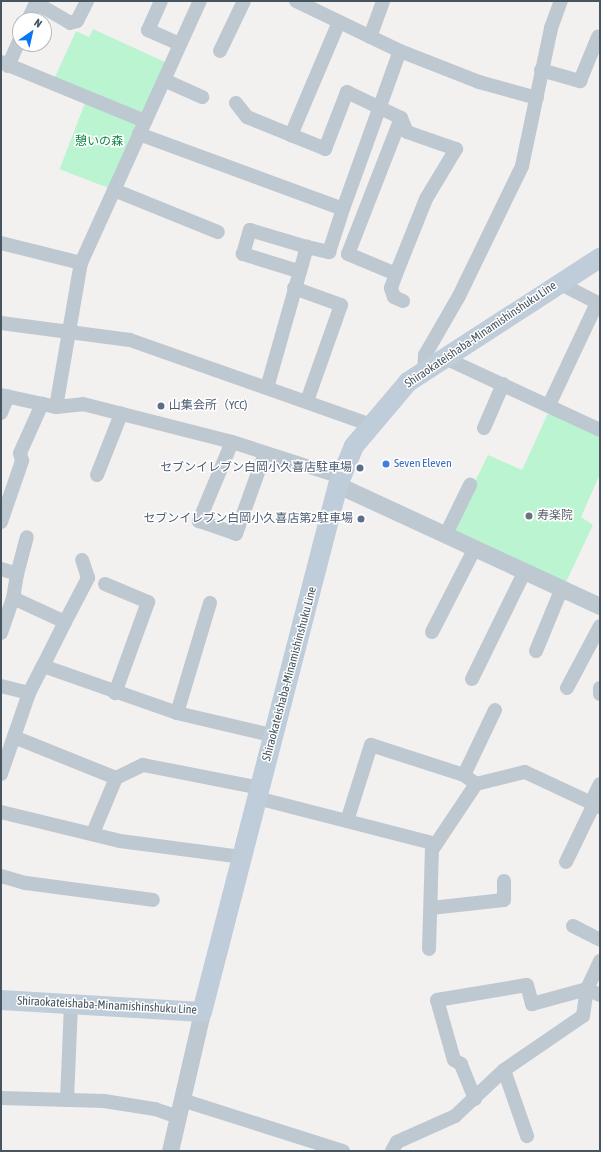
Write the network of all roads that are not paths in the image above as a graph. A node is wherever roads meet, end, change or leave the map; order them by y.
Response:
1 (87, 1) edge
2 (161, 1) edge
3 (200, 1) edge
4 (244, 1) edge
5 (296, 1) edge
6 (383, 1) edge
7 (561, 1) edge
8 (37, 2) edge
9 (32, 12) edge
10 (339, 22) junction
11 (370, 37) junction
12 (598, 37) dead end
13 (179, 44) junction
14 (220, 51) dead end
15 (400, 51) junction
16 (12, 52) edge
17 (4, 64) edge
18 (541, 70) junction
19 (164, 80) junction
20 (202, 97) dead end
21 (537, 98) junction
22 (236, 103) dead end
23 (380, 107) junction
24 (401, 118) junction
25 (145, 121) junction
26 (139, 134) junction
27 (291, 135) junction
28 (114, 190) junction
29 (343, 209) junction
30 (218, 232) dead end
31 (1, 243) edge
32 (307, 247) junction
33 (600, 258) edge
34 (81, 263) junction
35 (298, 271) junction
36 (396, 274) junction
37 (558, 283) junction
38 (294, 288) junction
39 (403, 301) dead end
40 (599, 303) edge
41 (1, 324) edge
42 (69, 333) junction
43 (445, 358) junction
44 (424, 371) junction
45 (503, 384) junction
46 (267, 388) junction
47 (4, 396) edge
48 (307, 401) junction
49 (42, 404) junction
50 (549, 405) junction
51 (56, 407) junction
52 (1, 413) edge
53 (121, 414) junction
54 (369, 424) junction
55 (484, 428) dead end
56 (600, 430) edge
57 (232, 442) junction
58 (265, 453) junction
59 (97, 475) dead end
60 (340, 481) junction
61 (470, 485) dead end
62 (1, 522) edge
63 (446, 534) junction
64 (27, 537) dead end
65 (475, 548) junction
66 (82, 560) dead end
67 (1, 569) edge
68 (525, 571) junction
69 (17, 574) junction
70 (105, 584) dead end
71 (562, 588) junction
72 (12, 598) junction
73 (210, 603) dead end
74 (600, 606) edge
75 (65, 622) junction
76 (600, 626) edge
77 (432, 632) dead end
78 (1, 633) edge
79 (536, 652) dead end
80 (43, 666) junction
81 (472, 679) dead end
82 (1, 686) edge
83 (567, 688) dead end
84 (600, 688) edge
85 (115, 693) junction
86 (29, 694) junction
87 (600, 694) edge
88 (495, 710) dead end
89 (177, 713) junction
90 (14, 736) junction
91 (275, 736) junction
92 (1, 774) edge
93 (464, 775) junction
94 (116, 778) junction
95 (476, 784) junction
96 (600, 784) edge
97 (258, 793) junction
98 (595, 805) edge
99 (1, 812) edge
100 (347, 821) junction
101 (93, 833) junction
102 (436, 844) junction
103 (241, 857) junction
104 (566, 862) dead end
105 (1, 876) edge
106 (504, 881) dead end
107 (153, 900) dead end
108 (431, 908) junction
109 (573, 926) dead end
110 (600, 940) edge
111 (429, 949) dead end
112 (600, 961) edge
113 (587, 989) junction
114 (600, 995) edge
115 (1, 1000) edge
116 (71, 1005) junction
117 (202, 1012) junction
118 (504, 1070) junction
119 (1, 1098) edge
120 (475, 1099) junction
121 (67, 1100) junction
122 (182, 1100) junction
123 (178, 1117) junction
124 (527, 1136) dead end
125 (170, 1151) edge
126 (343, 1151) edge
127 (392, 1151) edge

1 - 8 street
2 - 13 street
3 - 13 street
4 - 14 street
5 - 10 street
6 - 11 street
7 - 18 street
8 - 9 street
10 - 11 street
10 - 27 street
11 - 15 street
12 - 18 street
13 - 19 street
15 - 21 street
15 - 23 street
16 - 17 street
17 - 25 street
18 - 21 street
19 - 20 street
19 - 25 street
21 - 44 street
22 - 27 street
23 - 24 street
23 - 27 street
23 - 29 street
24 - 36 street
24 - 36 street
25 - 26 street
26 - 28 street
26 - 29 street
28 - 30 street
28 - 34 street
29 - 32 street
31 - 34 street
32 - 35 street
32 - 35 street
33 - 37 main road, Shiraokateishaba-Minamishinshuku Line
34 - 42 street
35 - 38 street
36 - 39 street
37 - 40 street
37 - 43 main road, Shiraokateishaba-Minamishinshuku Line
38 - 46 street
38 - 48 street
40 - 50 street
41 - 42 street
42 - 46 street
42 - 51 street
43 - 44 main road, Shiraokateishaba-Minamishinshuku Line
43 - 45 street
44 - 54 main road, Shiraokateishaba-Minamishinshuku Line
45 - 50 street
45 - 55 street
46 - 48 street
47 - 49 street
47 - 52 street
48 - 54 street
49 - 51 street
49 - 62 street
50 - 56 street
51 - 53 street
53 - 57 street
53 - 59 street
54 - 60 main road, Shiraokateishaba-Minamishinshuku Line
57 - 58 street
57 - 58 street
58 - 60 street
60 - 63 street
60 - 91 main road, Shiraokateishaba-Minamishinshuku Line
61 - 63 street
63 - 65 street
64 - 69 street
65 - 68 street
65 - 77 street
66 - 75 street
67 - 69 street
68 - 71 street
68 - 81 street
69 - 72 street
70 - 85 street
71 - 74 street
71 - 79 street
72 - 75 street
72 - 78 street
73 - 89 street
75 - 80 street
76 - 83 street
80 - 85 street
80 - 86 street
82 - 86 street
84 - 87 street
85 - 89 street
86 - 90 street
88 - 93 street
89 - 91 street
90 - 92 street
90 - 94 street
91 - 97 main road, Shiraokateishaba-Minamishinshuku Line
93 - 95 street
93 - 100 street
94 - 97 street
94 - 101 street
95 - 98 street
95 - 102 street
96 - 98 street
97 - 100 street
97 - 103 main road, Shiraokateishaba-Minamishinshuku Line
98 - 104 street
99 - 101 street
100 - 102 street
101 - 103 street
102 - 108 street
103 - 117 main road, Shiraokateishaba-Minamishinshuku Line
105 - 107 street
106 - 108 street
108 - 111 street
109 - 110 street
112 - 113 street
113 - 114 street
113 - 118 street
113 - 120 street
115 - 116 main road, Shiraokateishaba-Minamishinshuku Line
116 - 117 main road, Shiraokateishaba-Minamishinshuku Line
116 - 121 street
117 - 122 street
118 - 120 street
118 - 124 street
119 - 121 street
120 - 127 street
121 - 123 street
122 - 123 street
122 - 126 street
123 - 125 street

